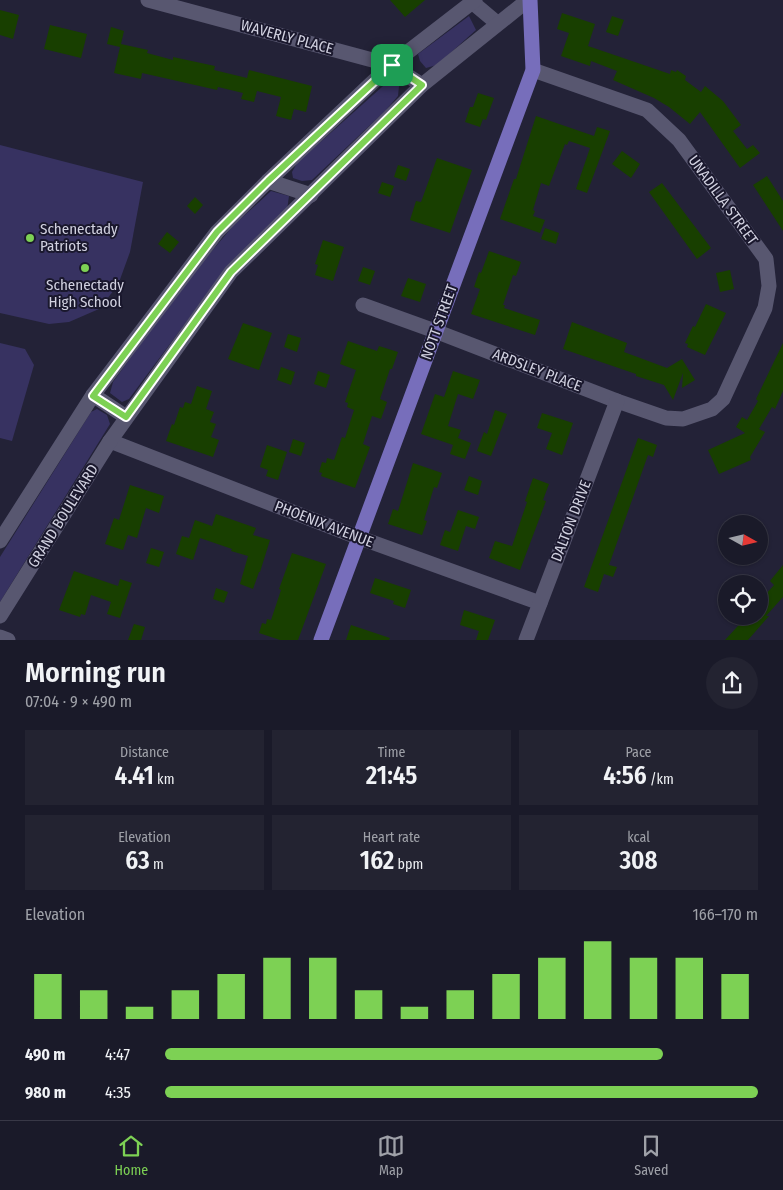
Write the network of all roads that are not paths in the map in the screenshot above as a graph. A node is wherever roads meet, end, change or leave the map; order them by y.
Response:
1 (148, 0) edge
2 (529, 0) edge
3 (474, 1) edge
4 (497, 24) junction
5 (392, 65) junction
6 (533, 70) junction
7 (422, 85) junction
8 (268, 181) junction
9 (311, 195) junction
10 (363, 305) dead end
11 (435, 331) junction
12 (93, 396) junction
13 (617, 401) junction
14 (712, 409) joint
15 (126, 417) junction
16 (110, 441) junction
17 (358, 537) junction
18 (0, 541) edge
19 (540, 603) junction
20 (0, 616) edge
21 (0, 637) edge
22 (8, 640) edge
23 (321, 640) edge
24 (526, 640) edge

1 - 5 street, WAVERLY PLACE
2 - 4 street, GRAND BOULEVARD
2 - 6 main road, NOTT STREET
3 - 4 street
3 - 5 street
4 - 7 street, GRAND BOULEVARD
5 - 7 street, WAVERLY PLACE
5 - 8 street
6 - 11 main road, NOTT STREET
6 - 14 street, UNADILLA STREET
7 - 9 street, GRAND BOULEVARD
8 - 9 street
8 - 12 street
9 - 15 street, GRAND BOULEVARD
10 - 11 street, ARDSLEY PLACE
11 - 13 street, ARDSLEY PLACE
11 - 17 main road, NOTT STREET
12 - 15 street
12 - 18 street
13 - 14 street, ARDSLEY PLACE
13 - 19 street, DALTON DRIVE
15 - 16 street, GRAND BOULEVARD
16 - 17 street, PHOENIX AVENUE
16 - 20 street, GRAND BOULEVARD
17 - 19 street, PHOENIX AVENUE
17 - 23 main road, NOTT STREET
19 - 24 street, DALTON DRIVE
21 - 22 street

